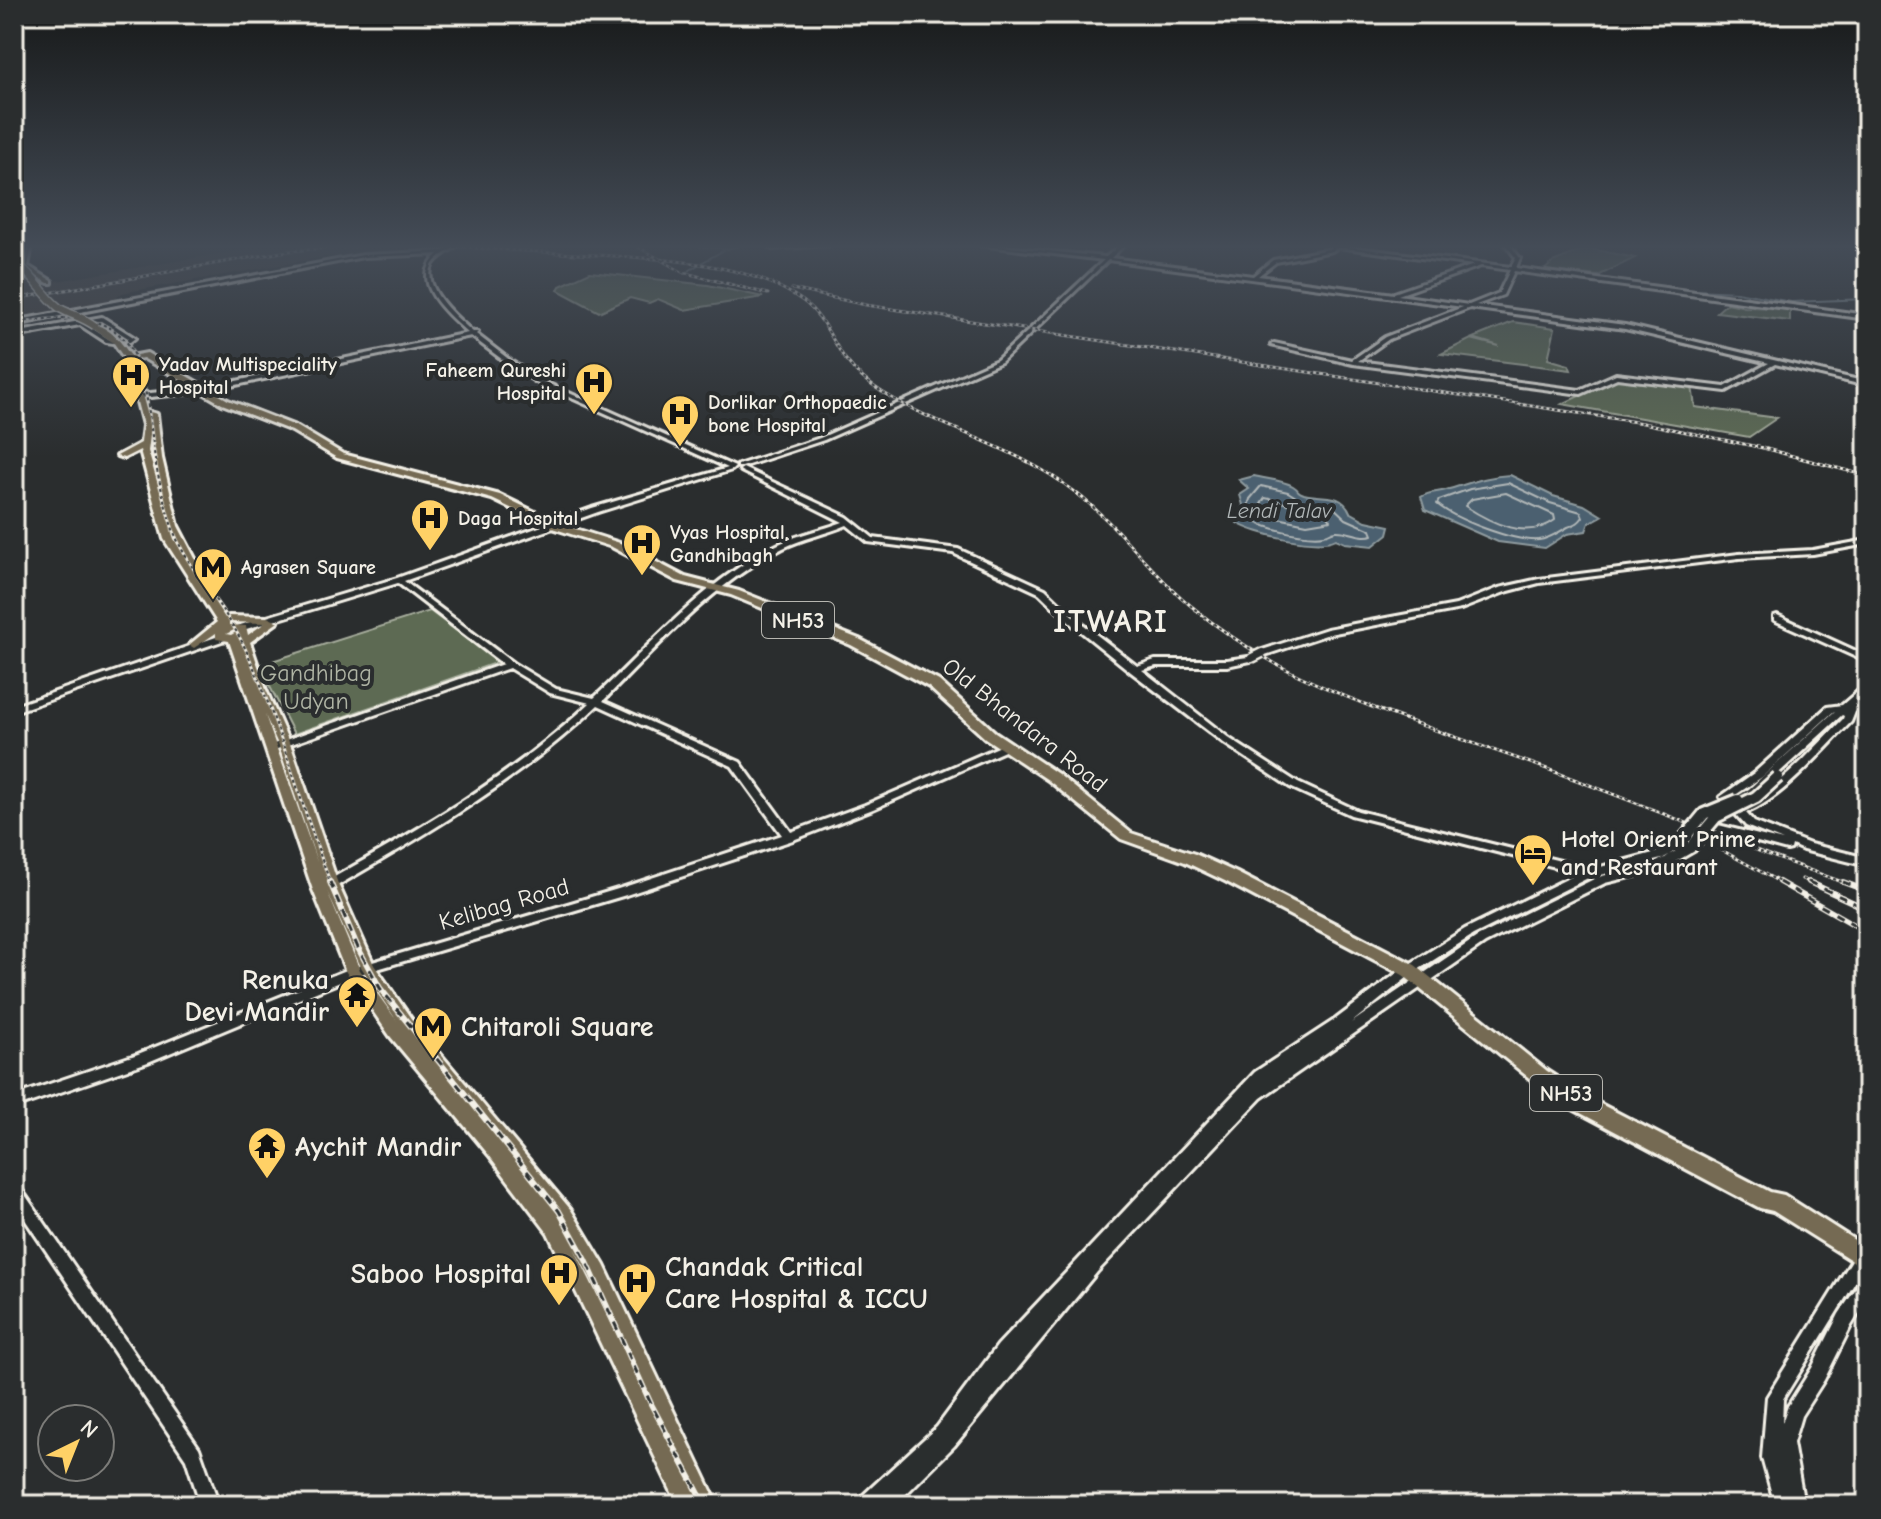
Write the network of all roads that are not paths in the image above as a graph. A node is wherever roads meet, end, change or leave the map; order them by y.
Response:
1 (45, 316) edge
2 (75, 316) edge
3 (82, 316) edge
4 (84, 316) edge
5 (104, 316) edge
6 (455, 316) edge
7 (1046, 316) edge
8 (1446, 316) edge
9 (1544, 316) edge
10 (14, 323) edge
11 (80, 323) junction
12 (100, 323) junction
13 (475, 333) junction
14 (14, 335) edge
15 (123, 341) junction
16 (1274, 345) dead end
17 (137, 357) junction
18 (1353, 362) junction
19 (1774, 362) junction
20 (1867, 384) edge
21 (202, 390) junction
22 (144, 395) junction
23 (144, 445) junction
24 (146, 457) junction
25 (737, 468) junction
26 (847, 523) junction
27 (555, 526) junction
28 (520, 538) junction
29 (1867, 542) edge
30 (402, 583) junction
31 (718, 589) junction
32 (1777, 618) dead end
33 (270, 621) junction
34 (231, 633) junction
35 (194, 645) joint
36 (159, 659) junction
37 (1867, 659) edge
38 (510, 665) junction
39 (1136, 669) junction
40 (1867, 688) edge
41 (1867, 699) edge
42 (598, 702) junction
43 (14, 707) edge
44 (1844, 712) junction
45 (1006, 747) junction
46 (278, 749) junction
47 (1741, 811) junction
48 (1702, 824) junction
49 (789, 837) junction
50 (1867, 862) edge
51 (1867, 868) edge
52 (1604, 875) junction
53 (326, 887) junction
54 (361, 969) junction
55 (1415, 974) junction
56 (1250, 1092) junction
57 (14, 1102) edge
58 (14, 1191) edge
59 (560, 1223) junction
60 (1863, 1262) edge
61 (1867, 1286) edge
62 (205, 1505) edge
63 (689, 1505) edge
64 (707, 1505) edge
65 (865, 1505) edge
66 (882, 1505) edge
67 (1784, 1505) edge
68 (1795, 1505) edge

1 - 10 street
2 - 11 street
3 - 12 highway, bridge
4 - 12 highway, bridge
5 - 12 street
6 - 13 street
7 - 25 street
8 - 18 street
9 - 19 street
11 - 12 street
11 - 14 street
11 - 15 street
12 - 15 highway
12 - 15 street
13 - 21 street
13 - 25 street
15 - 17 highway
16 - 18 street
17 - 21 highway, Old Bhandara Road / NH53
17 - 22 main road
18 - 19 street
19 - 20 street
21 - 22 street
21 - 27 highway, Old Bhandara Road / NH53
22 - 23 main road
22 - 34 main road
23 - 24 main road
23 - 24 main road
24 - 34 main road
25 - 26 street
25 - 27 street
26 - 31 street
26 - 39 street
27 - 28 street
27 - 31 highway, Old Bhandara Road / NH53
28 - 30 street
28 - 33 street
29 - 39 street, bridge
30 - 33 street
30 - 38 street
31 - 42 street
31 - 45 highway, Old Bhandara Road / NH53
32 - 37 street
33 - 34 main road
33 - 34 main road
34 - 35 main road
34 - 36 street
34 - 46 main road
35 - 36 street
36 - 43 street
38 - 42 street
38 - 46 street
39 - 52 street
40 - 44 street
41 - 44 street
42 - 49 street
42 - 53 street
44 - 47 street
44 - 47 street
44 - 48 street, bridge
45 - 49 street, Kelibag Road
45 - 55 highway, Old Bhandara Road / NH53
46 - 53 main road
47 - 50 street
48 - 51 street
48 - 52 street, bridge
49 - 54 street, Kelibag Road
52 - 55 street
53 - 54 main road
54 - 57 street, Kelibag Road
54 - 59 main road
55 - 56 street
55 - 60 highway, Old Bhandara Road / NH53
56 - 65 street
56 - 66 street
58 - 62 street
59 - 63 main road
59 - 64 main road
60 - 67 street
61 - 68 street

